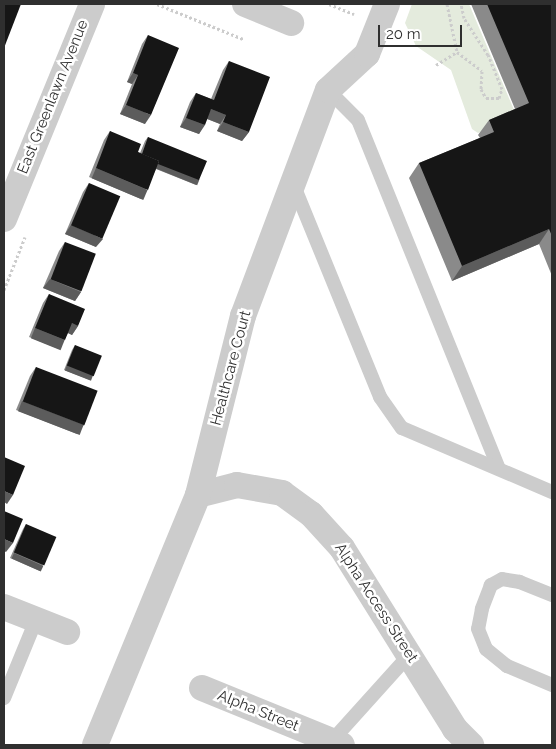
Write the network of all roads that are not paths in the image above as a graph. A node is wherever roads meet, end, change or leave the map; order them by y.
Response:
1 (92, 4) edge
2 (245, 4) edge
3 (387, 4) edge
4 (292, 23) dead end
5 (328, 90) junction
6 (292, 182) junction
7 (4, 219) edge
8 (499, 469) junction
9 (552, 492) edge
10 (198, 495) junction
11 (552, 595) edge
12 (4, 607) edge
13 (36, 620) junction
14 (66, 632) dead end
15 (410, 654) junction
16 (552, 685) edge
17 (202, 688) dead end
18 (4, 698) edge
19 (334, 744) edge
20 (95, 745) edge
21 (471, 745) edge

1 - 7 street, East Greenlawn Avenue
2 - 4 street
3 - 5 street, Healthcare Court
5 - 6 street, Healthcare Court
5 - 8 lane
6 - 8 lane
6 - 10 street, Healthcare Court
8 - 9 lane
10 - 15 street, Alpha Access Street
10 - 20 street, Healthcare Court
11 - 16 lane
12 - 13 street
13 - 14 street
13 - 18 lane
15 - 19 lane
15 - 21 street, Alpha Access Street
17 - 19 street, Alpha Street

